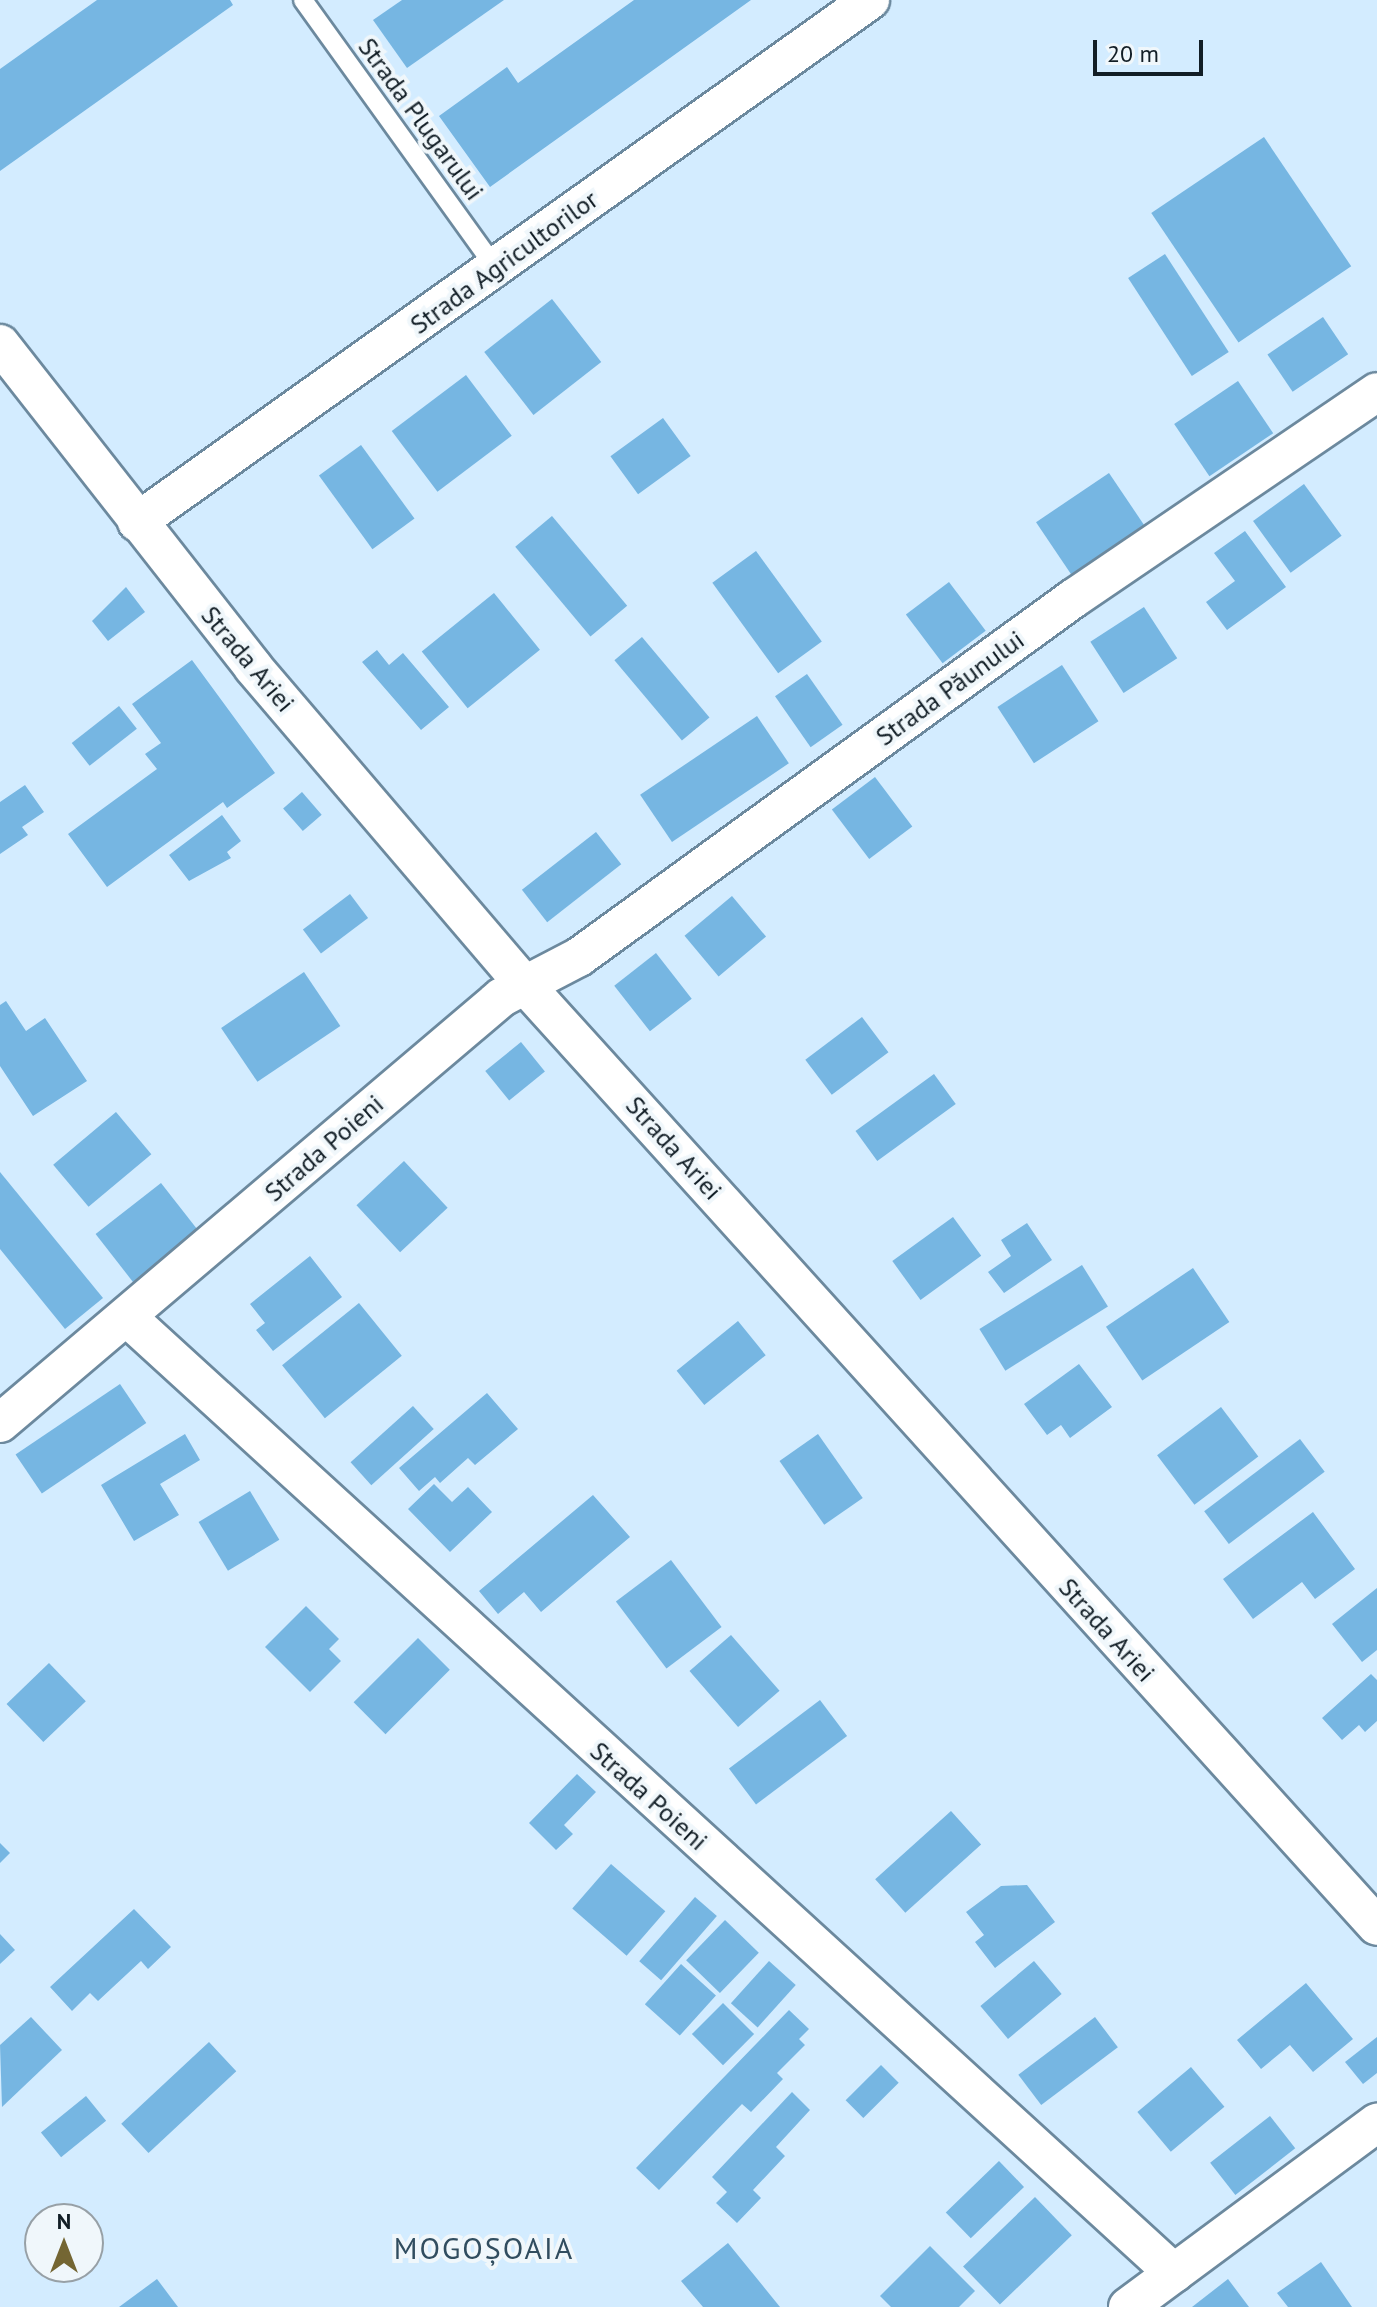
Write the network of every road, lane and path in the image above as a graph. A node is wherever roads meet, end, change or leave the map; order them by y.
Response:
1 (303, 0) edge
2 (870, 0) edge
3 (496, 269) junction
4 (0, 344) edge
5 (1377, 392) edge
6 (137, 522) junction
7 (525, 985) junction
8 (127, 1317) junction
9 (0, 1423) edge
10 (1377, 1926) edge
11 (1377, 2123) edge
12 (1174, 2273) junction
13 (1128, 2307) edge

1 - 3 lane, Strada Plugarului
2 - 3 street, Strada Agricultorilor
3 - 6 street, Strada Agricultorilor
4 - 6 street, Strada Ariei
5 - 7 street, Strada Păunului
6 - 7 street, Strada Ariei
7 - 8 street, Strada Poieni
7 - 10 street, Strada Ariei
8 - 9 street, Strada Poieni
8 - 12 street, Strada Poieni
11 - 12 street
12 - 13 street

